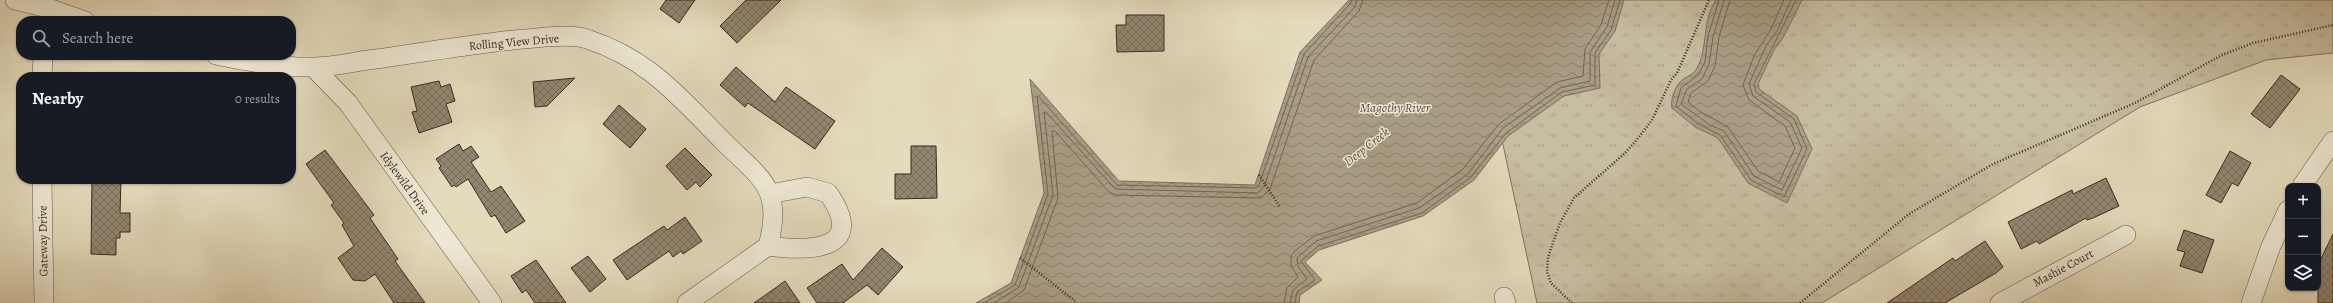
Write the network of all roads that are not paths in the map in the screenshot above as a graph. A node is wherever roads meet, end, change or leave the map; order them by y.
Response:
1 (15, 0) edge
2 (47, 14) edge
3 (58, 16) edge
4 (43, 60) edge
5 (237, 60) edge
6 (313, 67) junction
7 (42, 72) edge
8 (2333, 141) edge
9 (2304, 183) edge
10 (42, 184) edge
11 (770, 194) junction
12 (2285, 216) edge
13 (2126, 235) dead end
14 (768, 246) junction
15 (44, 303) edge
16 (492, 303) edge
17 (687, 303) edge
18 (2001, 303) edge
19 (2251, 303) edge

1 - 2 street
2 - 3 street
4 - 7 street
5 - 6 street, Rolling View Drive
6 - 11 street, Rolling View Drive
6 - 16 street, Idylewild Drive
8 - 9 street
10 - 15 street, Gateway Drive
11 - 14 street, Rolling View Drive
11 - 14 street
12 - 19 street
13 - 18 street, Mashie Court
14 - 17 street

